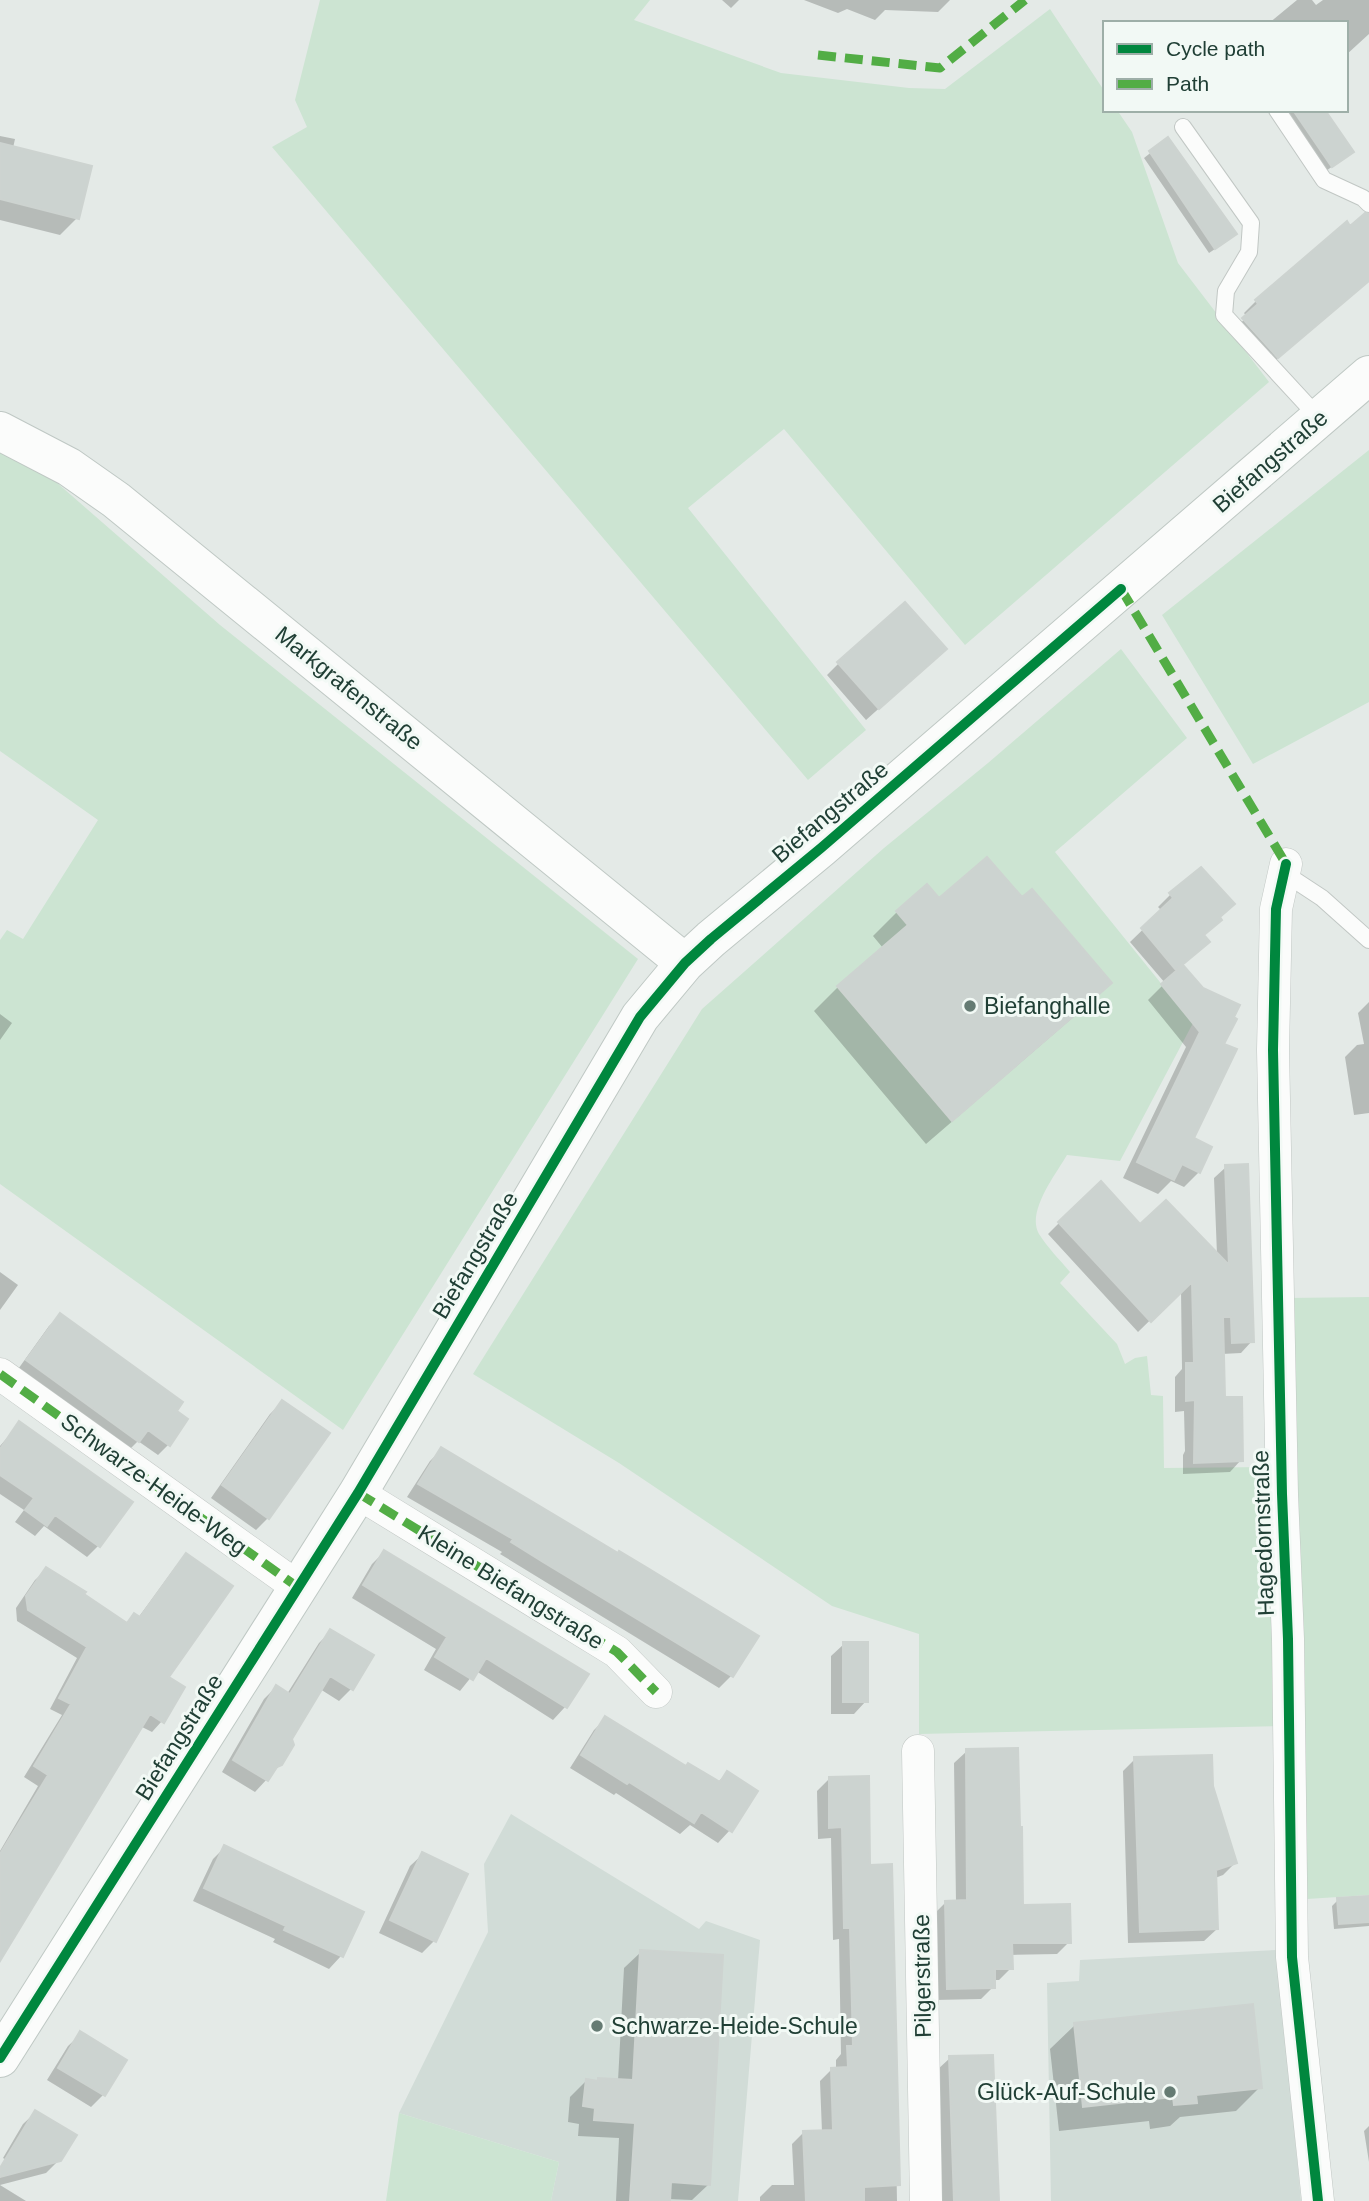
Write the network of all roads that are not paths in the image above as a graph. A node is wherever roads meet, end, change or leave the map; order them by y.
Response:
1 (1278, 112) edge
2 (1183, 127) dead end
3 (1369, 204) edge
4 (1369, 375) edge
5 (1319, 418) junction
6 (0, 431) edge
7 (1285, 869) joint
8 (1369, 940) edge
9 (685, 963) junction
10 (3, 1382) edge
11 (358, 1493) junction
12 (299, 1588) junction
13 (656, 1692) dead end
14 (918, 1751) dead end
15 (0, 2058) edge
16 (926, 2201) edge
17 (1318, 2201) edge

1 - 3 lane
2 - 5 lane
4 - 5 main road, Biefangstraße
5 - 9 main road, Biefangstraße
6 - 9 main road, Markgrafenstraße
7 - 8 lane
7 - 17 street, Hagedornstraße
9 - 11 main road, Biefangstraße
10 - 12 street, Schwarze-Heide-Weg
11 - 12 main road, Biefangstraße
11 - 13 street, Kleine Biefangstraße
12 - 15 main road, Biefangstraße
14 - 16 street, Pilgerstraße

